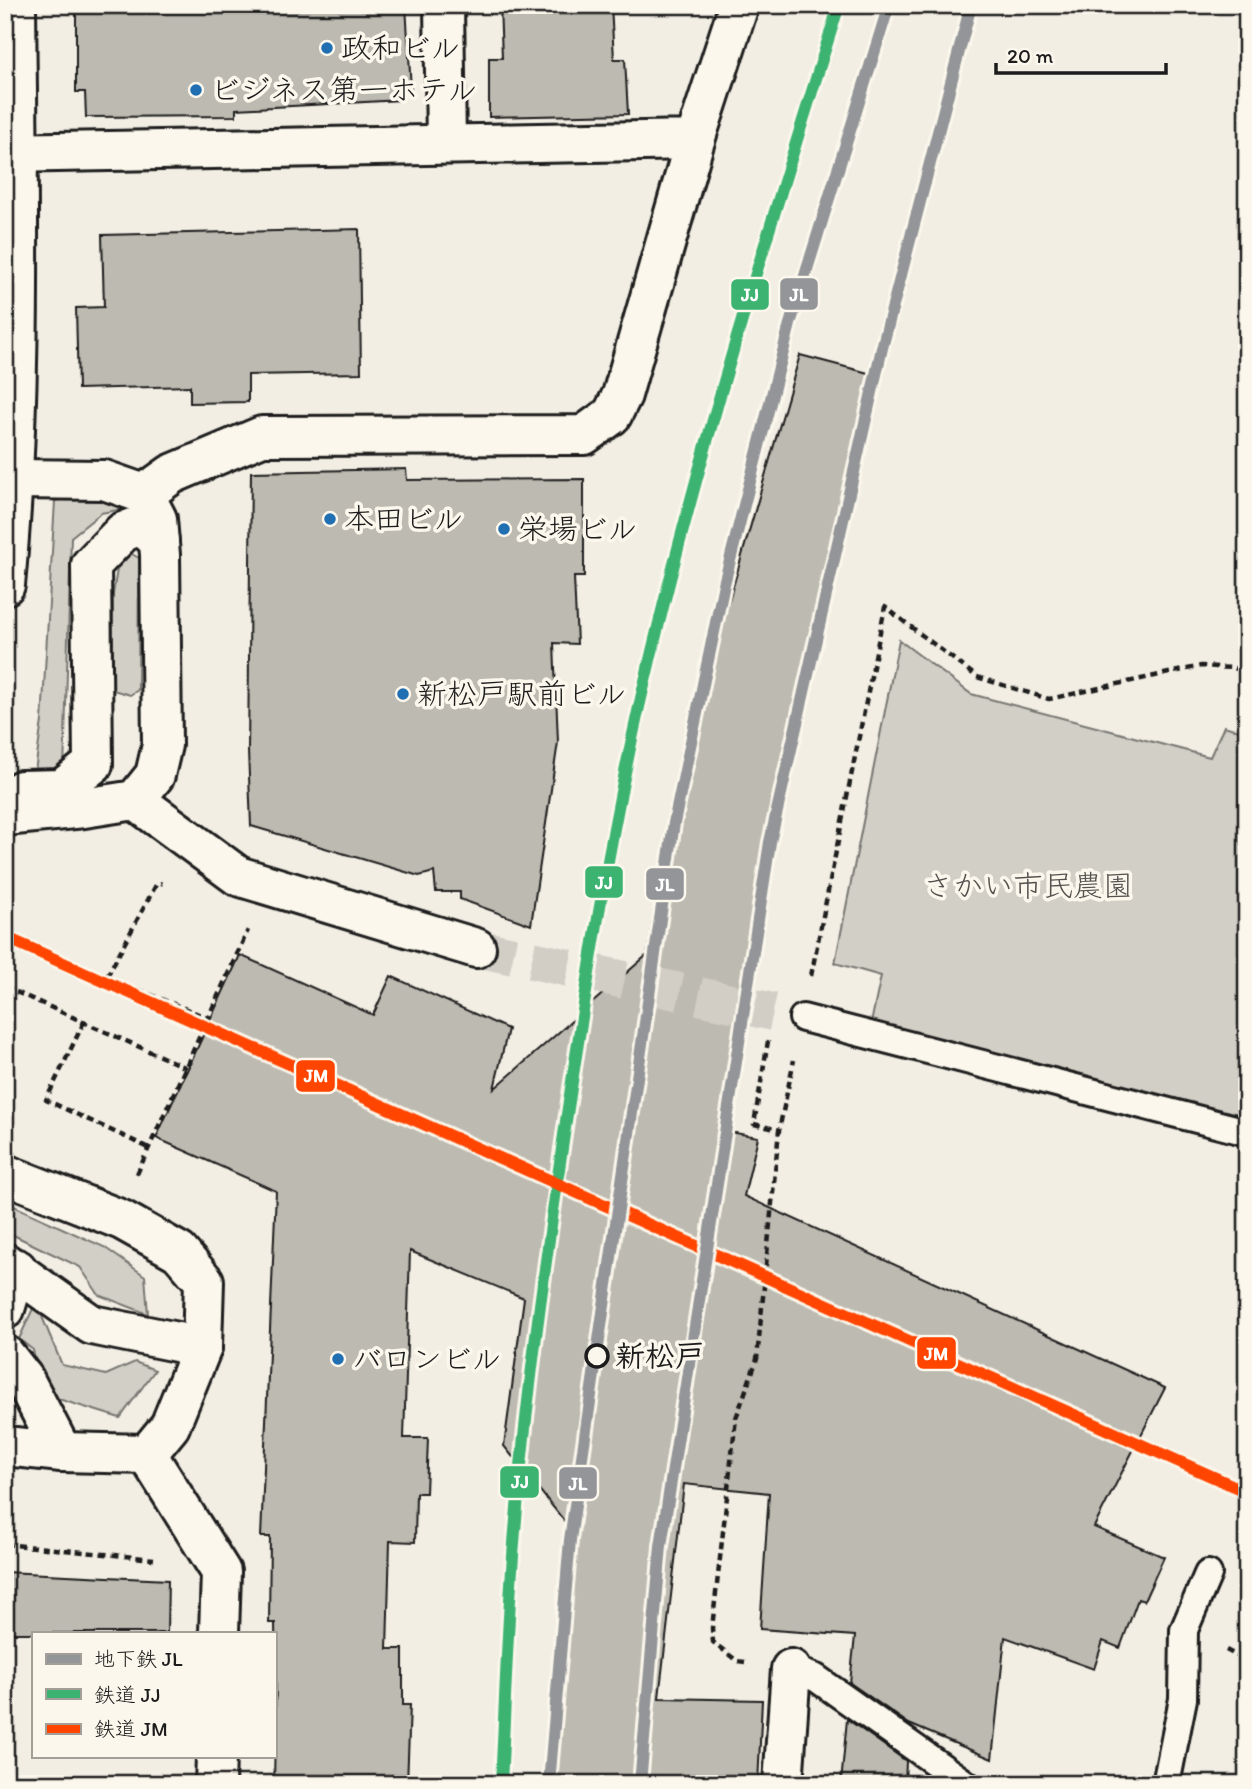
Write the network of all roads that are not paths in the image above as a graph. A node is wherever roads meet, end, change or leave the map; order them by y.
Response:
1 (16, 5) edge
2 (444, 5) edge
3 (738, 5) edge
4 (695, 140) junction
5 (446, 143) junction
6 (12, 154) edge
7 (15, 479) junction
8 (144, 494) junction
9 (159, 541) junction
10 (5, 585) edge
11 (5, 790) edge
12 (135, 800) junction
13 (5, 816) edge
14 (476, 948) tunnel mouth
15 (803, 1018) tunnel mouth
16 (1247, 1132) edge
17 (5, 1174) edge
18 (11, 1266) edge
19 (5, 1309) edge
20 (202, 1347) junction
21 (5, 1355) edge
22 (6, 1445) edge
23 (62, 1452) junction
24 (147, 1454) junction
25 (1208, 1574) dead end
26 (219, 1632) edge
27 (791, 1669) joint
28 (216, 1758) edge
29 (215, 1784) edge
30 (783, 1784) edge
31 (967, 1784) edge
32 (1166, 1784) edge

1 - 6 street
2 - 5 street
3 - 4 street
4 - 5 street
4 - 8 street
5 - 6 street
6 - 7 street
7 - 8 street
7 - 10 street
8 - 9 street
9 - 11 street
9 - 12 street
12 - 13 street
12 - 14 street
15 - 16 lane
17 - 20 street
18 - 19 street
18 - 20 street
20 - 24 street
21 - 23 street
22 - 23 street
23 - 24 street
24 - 26 street
25 - 32 lane
27 - 30 street
27 - 31 lane
28 - 29 street

